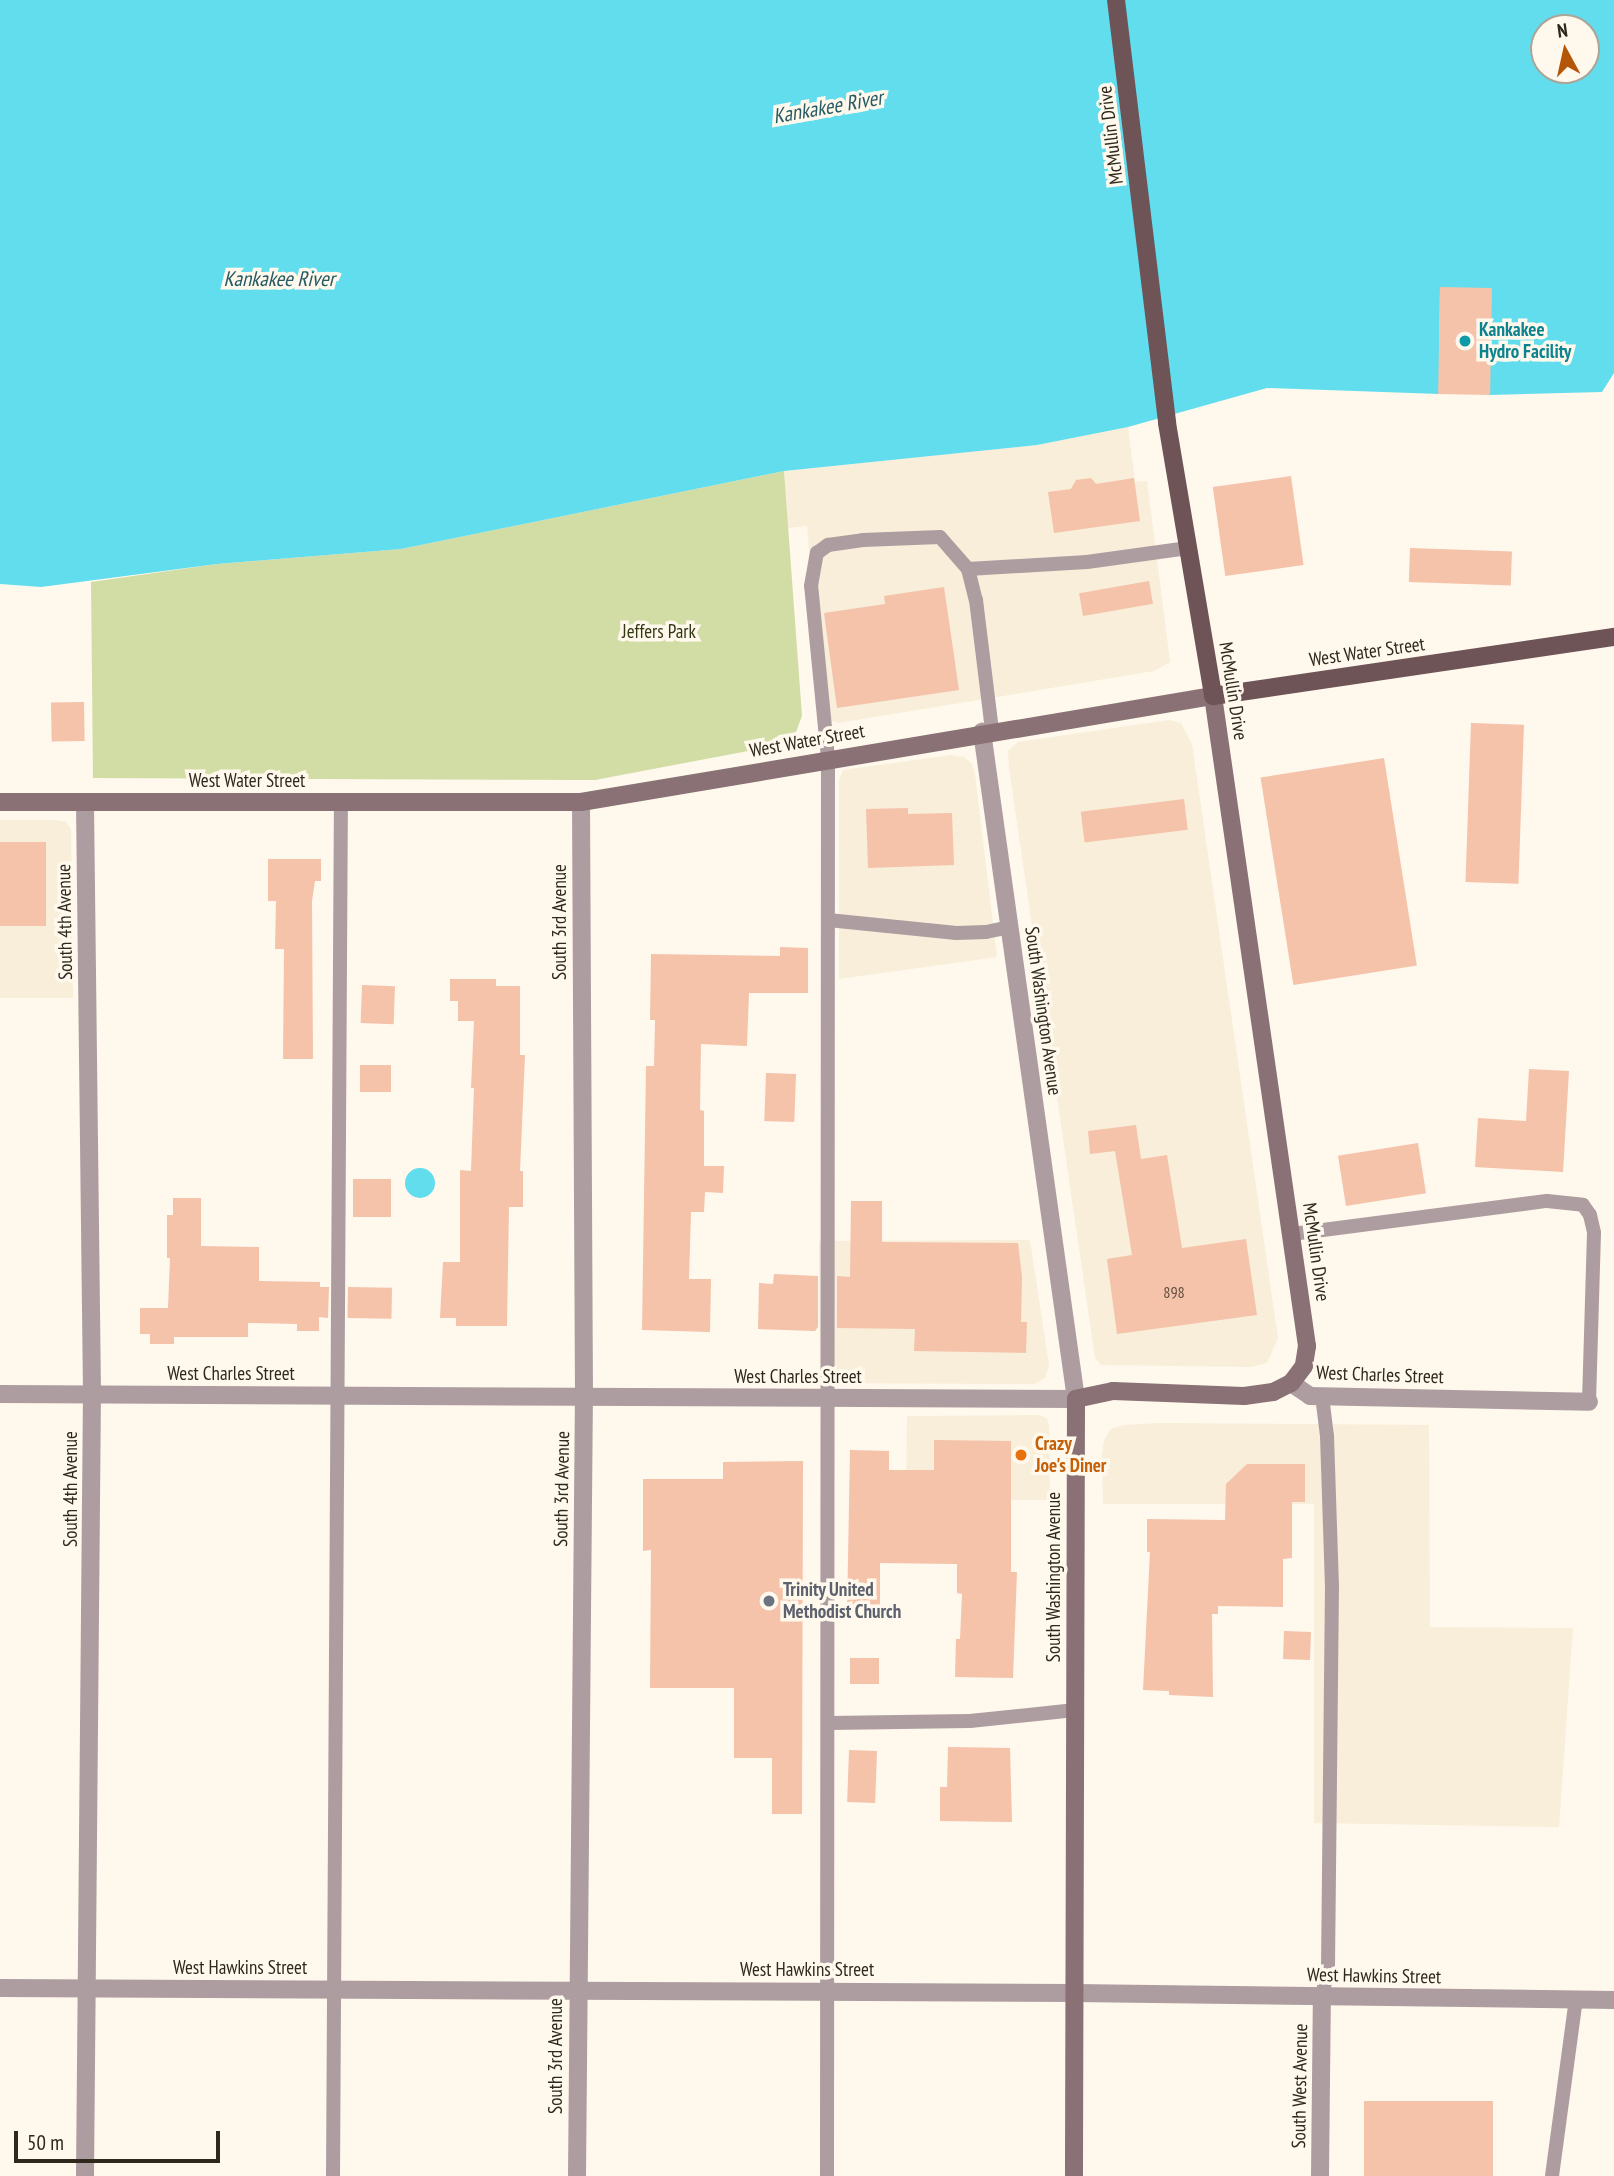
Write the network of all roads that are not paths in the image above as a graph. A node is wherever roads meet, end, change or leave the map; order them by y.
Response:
1 (1116, 0) edge
2 (1188, 548) junction
3 (968, 569) junction
4 (1614, 637) edge
5 (1213, 696) junction
6 (987, 731) junction
7 (828, 758) junction
8 (0, 802) edge
9 (85, 802) junction
10 (341, 802) junction
11 (580, 802) junction
12 (828, 920) junction
13 (1010, 927) junction
14 (1292, 1234) junction
15 (1291, 1383) junction
16 (0, 1394) edge
17 (92, 1394) junction
18 (338, 1395) junction
19 (1322, 1396) junction
20 (584, 1397) junction
21 (830, 1398) junction
22 (1076, 1399) junction
23 (1589, 1402) joint
24 (1075, 1710) junction
25 (829, 1723) junction
26 (0, 1988) edge
27 (87, 1988) junction
28 (334, 1989) junction
29 (577, 1990) junction
30 (829, 1991) junction
31 (1074, 1993) junction
32 (1322, 1997) junction
33 (1576, 1999) junction
34 (1614, 2000) edge
35 (85, 2176) edge
36 (333, 2176) edge
37 (578, 2176) edge
38 (827, 2176) edge
39 (1074, 2176) edge
40 (1320, 2176) edge
41 (1552, 2176) edge

1 - 2 main road, McMullin Drive
2 - 3 lane
2 - 5 main road, McMullin Drive
3 - 6 lane
3 - 7 lane
4 - 5 main road, West Water Street
5 - 6 main road, West Water Street
5 - 14 main road, McMullin Drive
6 - 7 main road, West Water Street
6 - 13 street, South Washington Avenue
7 - 11 main road, West Water Street
7 - 12 lane
8 - 9 main road, West Water Street
9 - 10 main road, West Water Street
9 - 17 street, South 4th Avenue
10 - 11 main road, West Water Street
10 - 18 lane
11 - 20 street, South 3rd Avenue
12 - 13 lane
12 - 21 lane
13 - 22 street, South Washington Avenue
14 - 15 main road, McMullin Drive
14 - 23 lane
15 - 19 street, West Charles Street
15 - 22 main road, West Charles Street
16 - 17 street, West Charles Street
17 - 18 street, West Charles Street
17 - 27 street, South 4th Avenue
18 - 20 street, West Charles Street
18 - 28 lane
19 - 23 street, West Charles Street
19 - 32 lane
20 - 21 street, West Charles Street
20 - 29 street, South 3rd Avenue
21 - 22 street, West Charles Street
21 - 25 lane
22 - 24 main road, South Washington Avenue
24 - 25 lane
24 - 31 main road, South Washington Avenue
25 - 30 lane
26 - 27 street, West Hawkins Street
27 - 28 street, West Hawkins Street
27 - 35 street, South 4th Avenue
28 - 29 street, West Hawkins Street
28 - 36 lane
29 - 30 street, West Hawkins Street
29 - 37 street, South 3rd Avenue
30 - 31 street, West Hawkins Street
30 - 38 lane
31 - 32 street, West Hawkins Street
31 - 39 main road, South Washington Avenue
32 - 33 street, West Hawkins Street
32 - 40 street, South West Avenue
33 - 34 street, West Hawkins Street
33 - 41 lane

